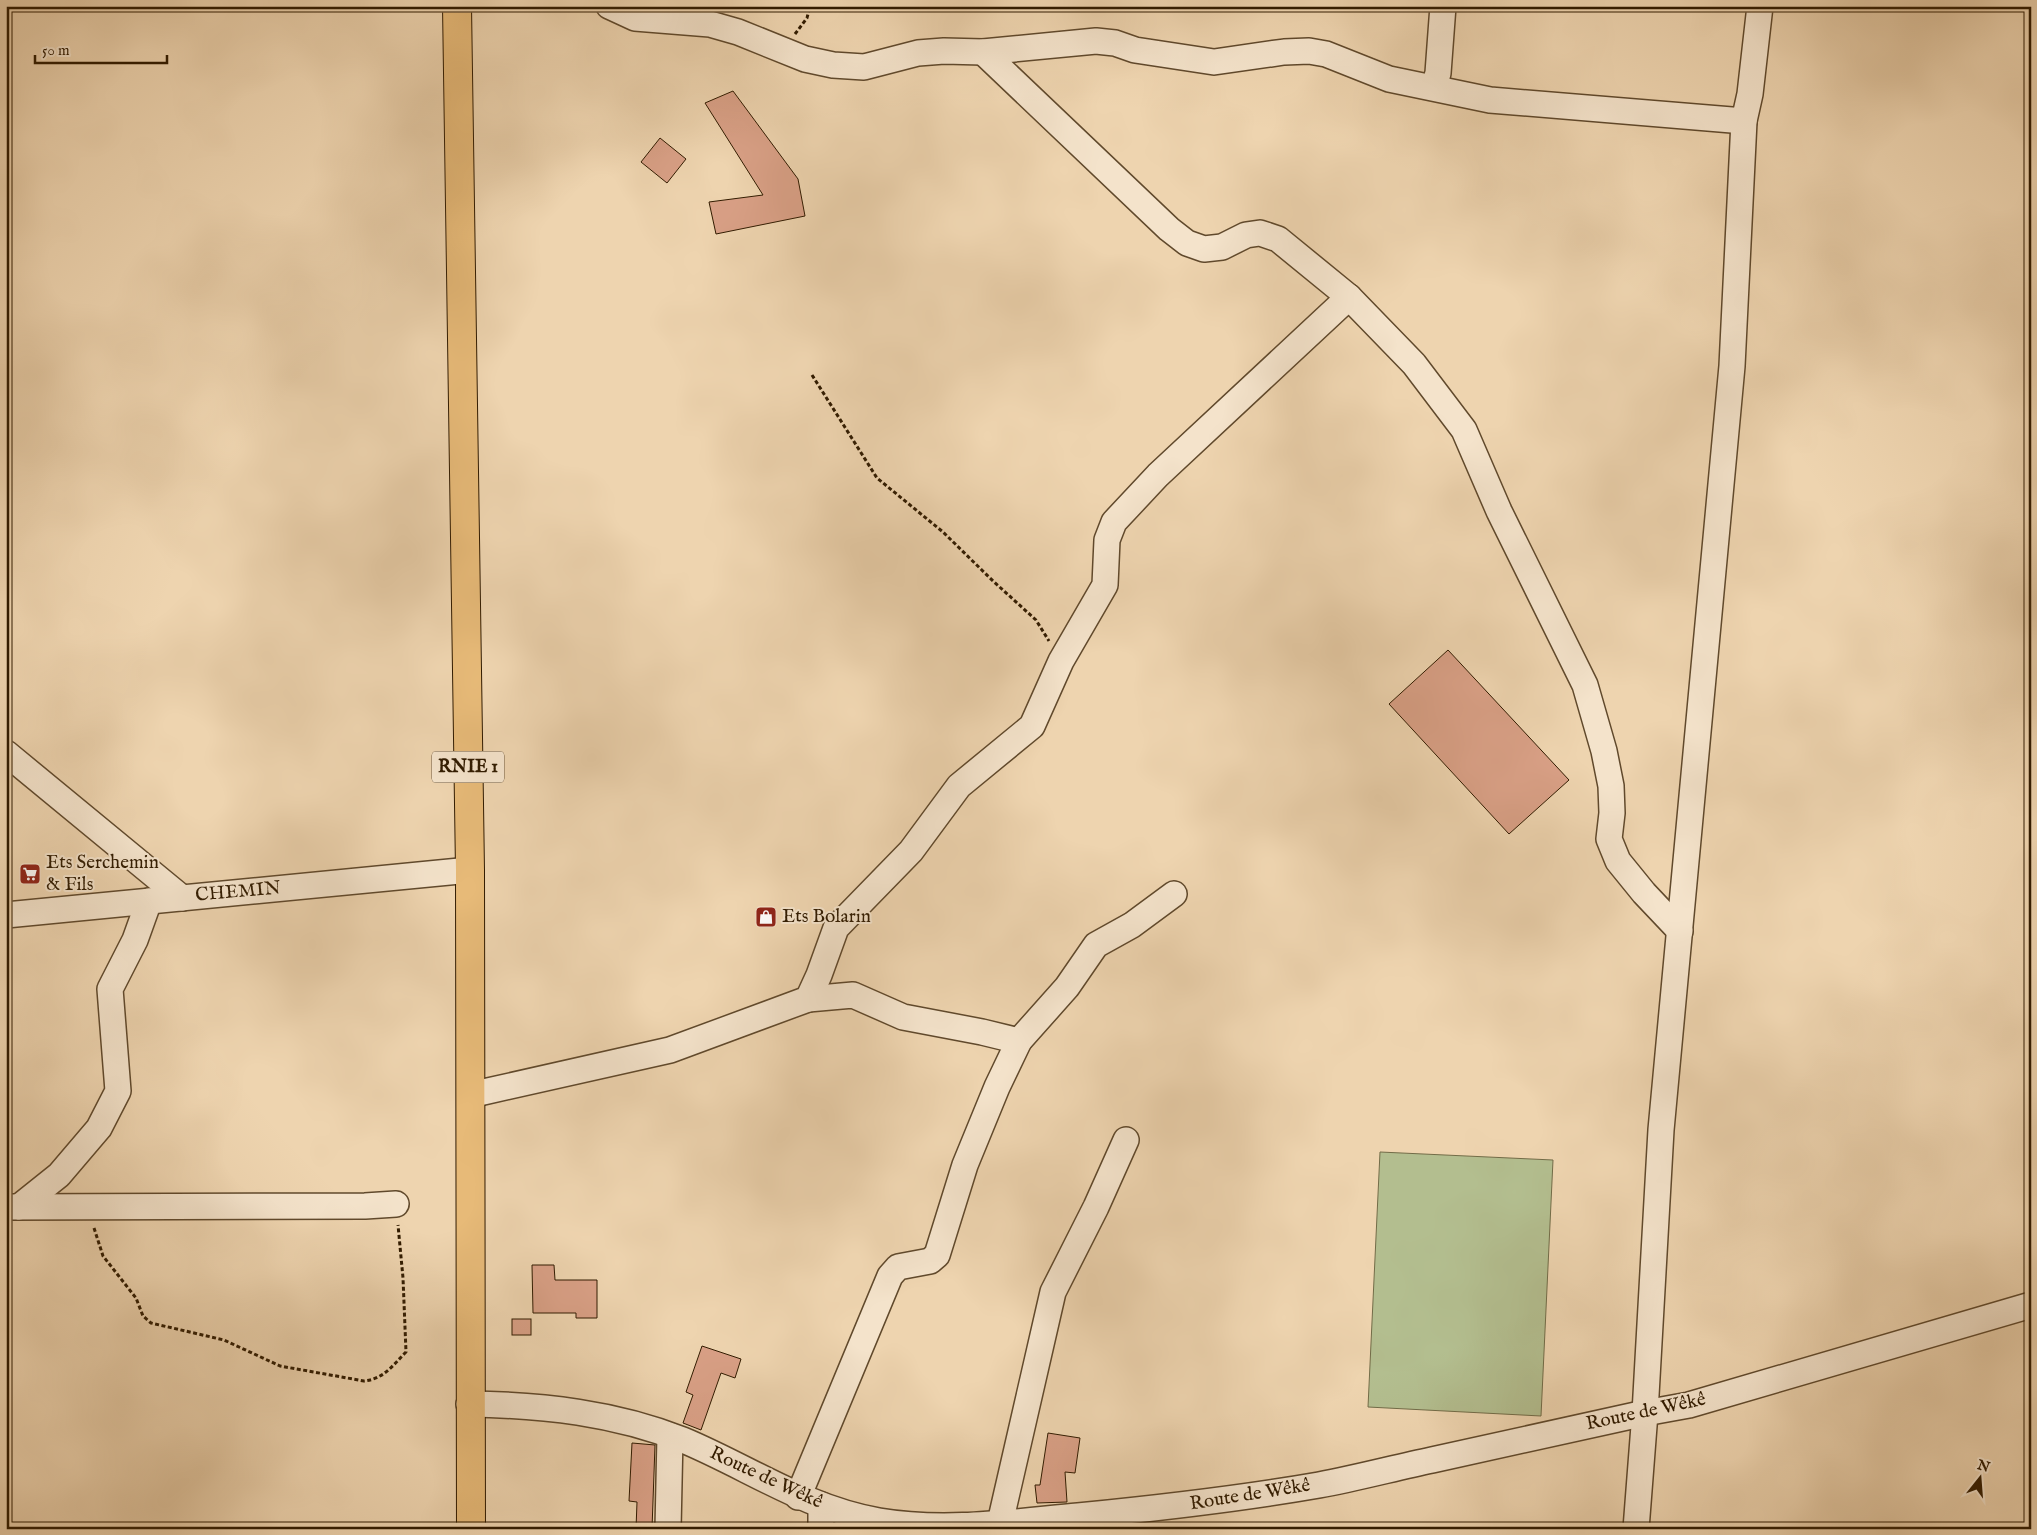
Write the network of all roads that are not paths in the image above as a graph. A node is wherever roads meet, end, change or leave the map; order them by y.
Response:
1 (457, 6) edge
2 (609, 6) edge
3 (1443, 6) edge
4 (1760, 6) edge
5 (983, 52) junction
6 (1434, 87) junction
7 (1744, 121) junction
8 (1349, 297) junction
9 (6, 753) edge
10 (470, 870) junction
11 (1174, 894) dead end
12 (182, 898) junction
13 (149, 901) junction
14 (6, 914) edge
15 (1680, 931) junction
16 (808, 999) junction
17 (1019, 1041) junction
18 (470, 1095) junction
19 (1126, 1140) dead end
20 (396, 1204) road end
21 (12, 1207) edge
22 (2031, 1305) edge
23 (469, 1404) junction
24 (1645, 1413) junction
25 (670, 1436) junction
26 (798, 1496) junction
27 (821, 1517) edge
28 (1000, 1523) junction
29 (471, 1529) edge
30 (668, 1529) edge
31 (1636, 1529) edge

1 - 10 highway, RNIE 1
2 - 5 street
3 - 6 street
4 - 7 street
5 - 6 street
5 - 8 street
6 - 7 street
7 - 15 street
8 - 15 street
8 - 16 street
9 - 12 street
10 - 12 street, CHEMIN
10 - 18 highway, RNIE 1
11 - 17 street
12 - 13 street, CHEMIN
13 - 14 street, CHEMIN
13 - 21 street
15 - 24 street
16 - 17 street
16 - 18 street
17 - 26 street
18 - 23 highway, RNIE 1
19 - 28 street
20 - 21 street
22 - 24 street, Route de Wêkê
23 - 25 street, Route de Wêkê
23 - 29 highway, RNIE 1
24 - 28 street, Route de Wêkê
24 - 31 street
25 - 26 street, Route de Wêkê
25 - 30 street
26 - 27 street, Route de Wêkê
27 - 28 street, Route de Wêkê

